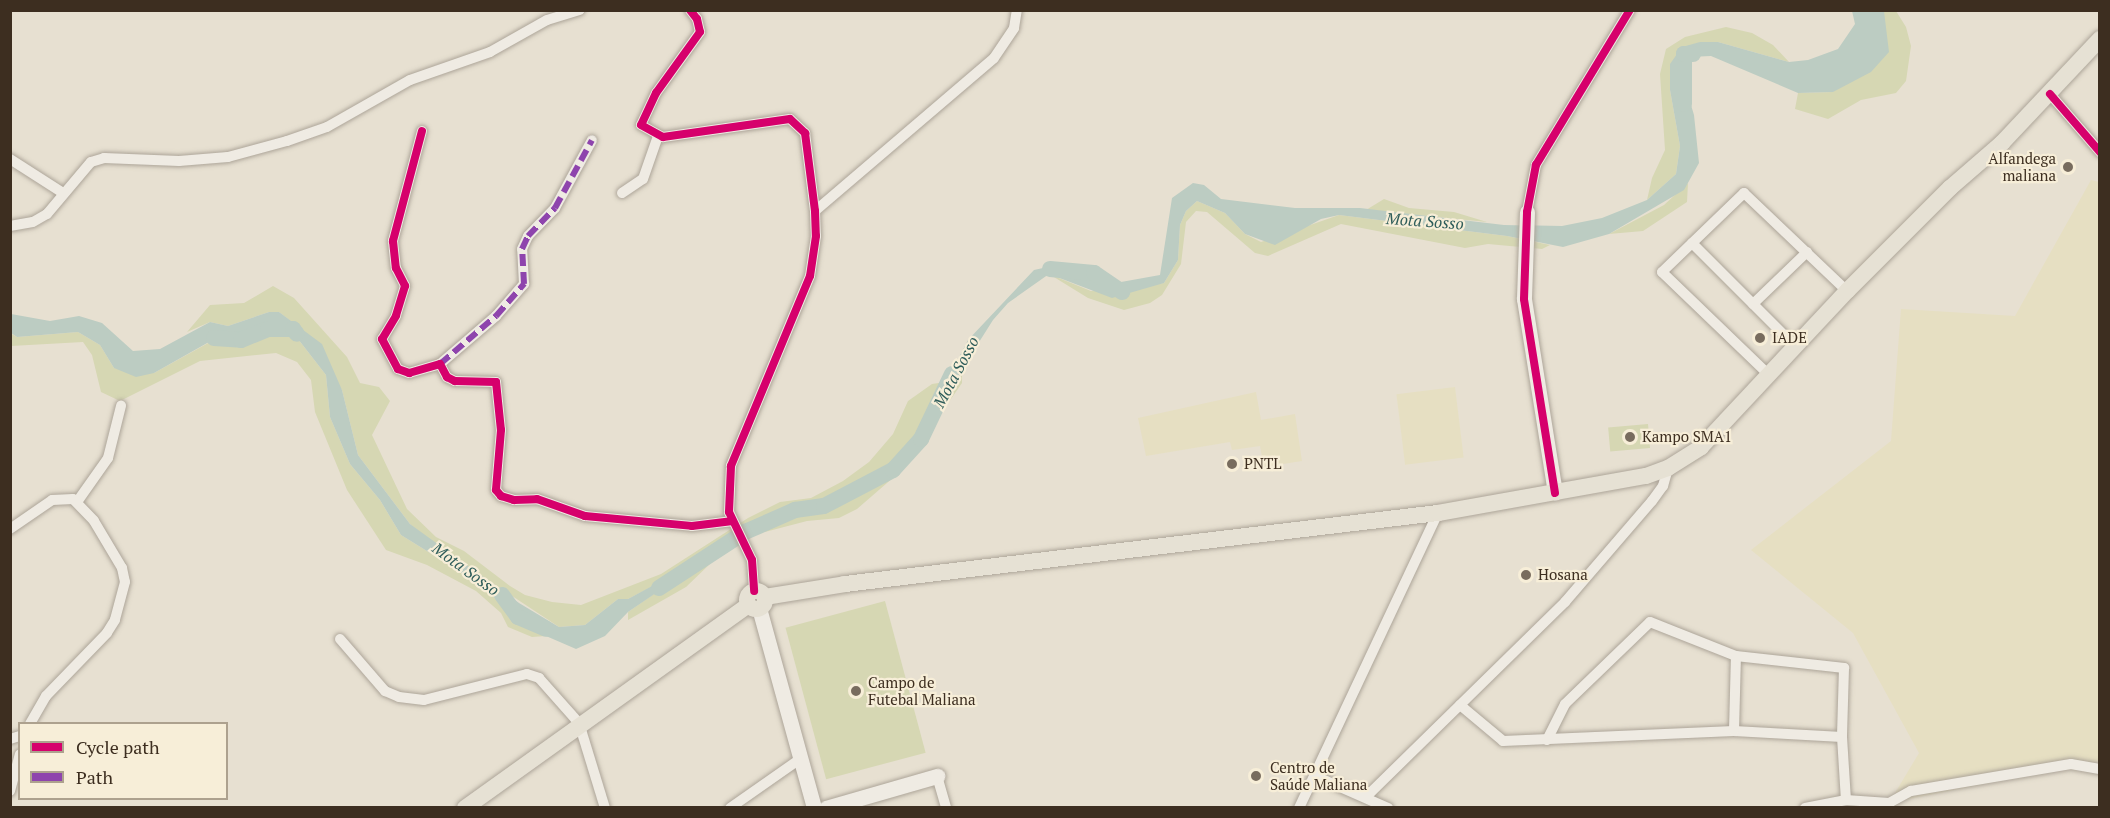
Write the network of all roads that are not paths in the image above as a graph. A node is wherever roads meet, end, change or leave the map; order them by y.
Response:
1 (580, 10) edge
2 (690, 10) edge
3 (1017, 10) edge
4 (1630, 10) edge
5 (2100, 39) edge
6 (2050, 94) junction
7 (422, 131) dead end
8 (658, 136) junction
9 (592, 140) dead end
10 (2100, 152) edge
11 (10, 159) edge
12 (63, 193) junction
13 (622, 193) dead end
14 (815, 211) junction
15 (1527, 212) joint
16 (10, 226) edge
17 (1692, 243) junction
18 (1807, 252) junction
19 (1847, 291) junction
20 (1753, 304) junction
21 (1795, 346) junction
22 (440, 364) junction
23 (1768, 374) junction
24 (121, 406) dead end
25 (1668, 468) junction
26 (1555, 493) junction
27 (77, 502) junction
28 (1438, 513) junction
29 (731, 521) junction
30 (10, 529) edge
31 (757, 600) junction
32 (340, 639) dead end
33 (1736, 656) junction
34 (1460, 705) junction
35 (31, 722) edge
36 (579, 723) junction
37 (1734, 731) junction
38 (1842, 736) junction
39 (1547, 740) junction
40 (800, 759) junction
41 (18, 761) edge
42 (2100, 769) edge
43 (937, 776) joint
44 (1315, 776) junction
45 (10, 791) edge
46 (1366, 797) junction
47 (1846, 800) junction
48 (465, 807) edge
49 (605, 807) edge
50 (730, 807) edge
51 (814, 807) edge
52 (826, 807) edge
53 (946, 807) edge
54 (1299, 807) edge
55 (1388, 807) edge
56 (1805, 807) edge

1 - 12 street
2 - 8 street
3 - 14 street
4 - 15 street
5 - 6 main road
6 - 10 street
6 - 19 main road
7 - 22 street
8 - 13 street
8 - 14 street
9 - 22 street
11 - 12 street
12 - 16 street
14 - 29 street
15 - 26 street
17 - 18 street
17 - 20 street
17 - 23 street
18 - 19 street
18 - 20 street
19 - 21 main road
20 - 21 street
21 - 23 main road
22 - 29 street
23 - 25 main road
24 - 27 street
25 - 26 main road
25 - 34 street
26 - 28 main road
27 - 30 street
27 - 35 street
28 - 31 main road
28 - 44 street
29 - 31 street
31 - 36 main road
31 - 40 street
32 - 36 street
33 - 37 street
33 - 38 street
33 - 39 street
34 - 39 street
34 - 46 street
36 - 48 main road
36 - 49 street
37 - 38 street
37 - 39 street
38 - 47 street
40 - 50 street
40 - 51 street
41 - 45 street
42 - 47 street
43 - 52 street
43 - 53 street
44 - 46 street
44 - 54 street
46 - 55 street
47 - 56 street

